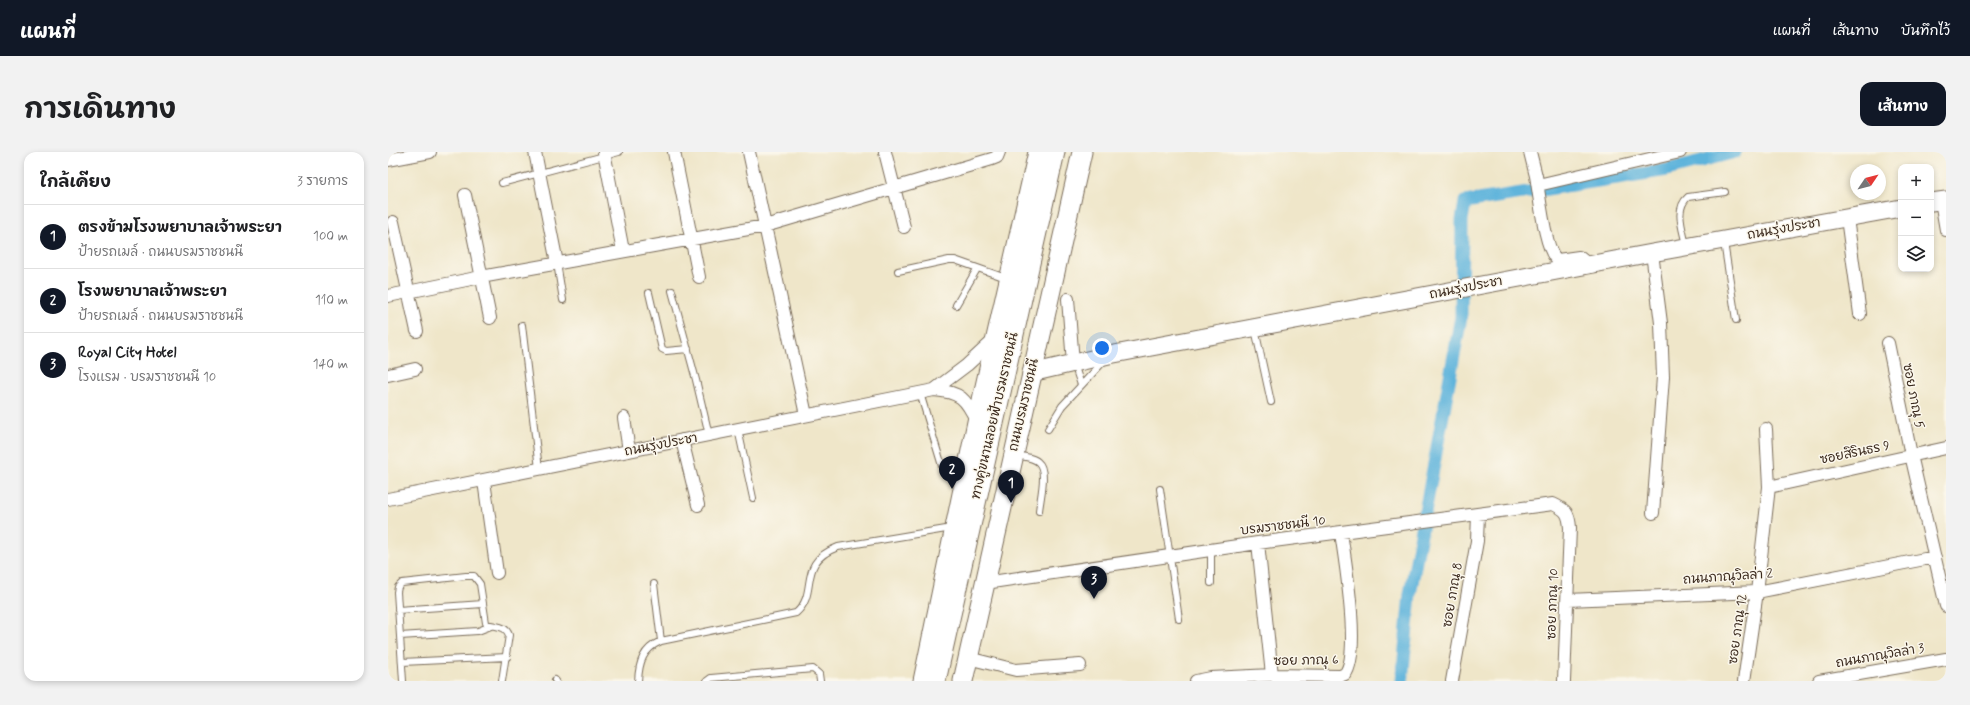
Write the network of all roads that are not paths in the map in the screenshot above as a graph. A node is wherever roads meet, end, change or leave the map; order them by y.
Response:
1 (430, 152) edge
2 (535, 152) edge
3 (619, 152) edge
4 (674, 152) edge
5 (884, 152) edge
6 (999, 152) edge
7 (1038, 152) edge
8 (1055, 152) edge
9 (1070, 152) edge
10 (1082, 152) edge
11 (1530, 152) edge
12 (1680, 152) edge
13 (753, 153) edge
14 (604, 154) edge
15 (388, 160) edge
16 (539, 174) junction
17 (502, 183) dead end
18 (1538, 185) junction
19 (894, 188) junction
20 (1724, 192) dead end
21 (465, 196) dead end
22 (1939, 201) edge
23 (1898, 209) edge
24 (1847, 218) junction
25 (393, 222) dead end
26 (766, 226) junction
27 (904, 227) dead end
28 (1946, 230) edge
29 (691, 238) junction
30 (1724, 240) junction
31 (1686, 247) junction
32 (623, 251) junction
33 (1652, 253) junction
34 (557, 263) junction
35 (1589, 265) junction
36 (978, 269) junction
37 (898, 272) dead end
38 (481, 277) junction
39 (699, 277) dead end
40 (1008, 279) junction
41 (672, 291) dead end
42 (409, 292) junction
43 (648, 293) dead end
44 (388, 296) edge
45 (1068, 299) dead end
46 (563, 300) dead end
47 (956, 305) dead end
48 (1860, 314) dead end
49 (490, 318) dead end
50 (1736, 320) dead end
51 (522, 324) dead end
52 (1254, 327) junction
53 (417, 331) dead end
54 (996, 338) junction
55 (1888, 343) dead end
56 (688, 349) junction
57 (1109, 355) junction
58 (1074, 363) junction
59 (415, 369) dead end
60 (1031, 373) junction
61 (388, 375) edge
62 (1081, 385) junction
63 (934, 390) junction
64 (920, 393) junction
65 (1271, 402) dead end
66 (806, 415) junction
67 (624, 418) dead end
68 (977, 422) junction
69 (738, 429) junction
70 (1048, 429) dead end
71 (1766, 429) dead end
72 (709, 435) junction
73 (682, 440) junction
74 (1946, 448) edge
75 (629, 451) junction
76 (1013, 454) junction
77 (1911, 455) junction
78 (942, 466) dead end
79 (539, 469) junction
80 (484, 481) junction
81 (1769, 486) junction
82 (1160, 489) dead end
83 (753, 498) dead end
84 (388, 499) edge
85 (698, 505) dead end
86 (1039, 511) dead end
87 (1653, 513) dead end
88 (1478, 514) junction
89 (956, 527) junction
90 (1570, 528) joint
91 (1341, 533) junction
92 (1258, 543) junction
93 (1211, 550) junction
94 (1170, 556) junction
95 (1935, 557) junction
96 (497, 572) dead end
97 (985, 582) junction
98 (1211, 583) dead end
99 (654, 584) dead end
100 (1757, 592) junction
101 (1568, 600) junction
102 (483, 604) junction
103 (1946, 606) edge
104 (398, 610) junction
105 (1179, 619) dead end
106 (491, 626) junction
107 (400, 636) junction
108 (661, 641) junction
109 (507, 657) junction
110 (968, 658) junction
111 (1946, 659) edge
112 (402, 662) junction
113 (1080, 665) dead end
114 (1272, 675) junction
115 (1288, 678) edge
116 (403, 681) edge
117 (502, 681) edge
118 (638, 681) edge
119 (707, 681) edge
120 (820, 681) edge
121 (923, 681) edge
122 (936, 681) edge
123 (952, 681) edge
124 (963, 681) edge
125 (1196, 681) edge
126 (1452, 681) edge
127 (1564, 681) edge
128 (1744, 681) edge
129 (1819, 681) edge

1 - 15 street
2 - 16 street
3 - 14 lane
4 - 29 street
5 - 19 street
6 - 19 street
7 - 40 main road
8 - 122 main road, ทางคู่ขนานลอยฟ้าบรมราชชนนี
9 - 123 main road, ทางคู่ขนานลอยฟ้าบรมราชชนนี
10 - 60 main road, ถนนบรมราชชนนี
11 - 18 street
12 - 18 street
13 - 26 street
14 - 16 lane
14 - 32 street
16 - 17 lane
16 - 34 street
18 - 35 street
19 - 26 street
19 - 27 street
20 - 31 lane
21 - 38 street
22 - 28 street
23 - 24 street, ถนนรุ่งประชา
24 - 30 street, ถนนรุ่งประชา
24 - 48 street
25 - 42 street
26 - 29 street
26 - 66 street
29 - 32 street
29 - 39 street
30 - 31 street, ถนนรุ่งประชา
30 - 50 lane
31 - 33 street, ถนนรุ่งประชา
32 - 34 street
33 - 35 street, ถนนรุ่งประชา
33 - 87 street
34 - 38 street
34 - 46 lane
35 - 52 street, ถนนรุ่งประชา
36 - 37 lane
36 - 40 lane
36 - 47 lane
38 - 42 street
38 - 49 street
40 - 54 main road
41 - 56 lane
42 - 44 street
42 - 53 street
43 - 56 lane
45 - 58 street
51 - 79 lane
52 - 57 street, ถนนรุ่งประชา
52 - 65 lane
54 - 63 street, ถนนรุ่งประชา
54 - 68 main road
55 - 77 street, ซอย ภาณุ 5
56 - 72 lane
57 - 58 street, ถนนรุ่งประชา
57 - 62 lane
58 - 60 street, ถนนรุ่งประชา
58 - 62 lane
59 - 61 street
60 - 76 main road, ถนนบรมราชชนนี
62 - 70 lane
63 - 64 street, ถนนรุ่งประชา
63 - 68 street, ถนนรุ่งประชา
64 - 66 street, ถนนรุ่งประชา
64 - 78 lane
66 - 69 street, ถนนรุ่งประชา
67 - 75 street
68 - 89 main road
69 - 72 street, ถนนรุ่งประชา
69 - 83 lane
71 - 81 street, ซอย ภาณุ 12
72 - 73 street, ถนนรุ่งประชา
73 - 75 street, ถนนรุ่งประชา
73 - 85 street
74 - 77 street, ซอยสิรินธร 9
75 - 79 street, ถนนรุ่งประชา
76 - 86 lane
76 - 97 main road, ถนนบรมราชชนนี
77 - 81 street, ซอยสิรินธร 9
77 - 95 street, ซอย ภาณุ 5
79 - 80 street, ถนนรุ่งประชา
80 - 84 street, ถนนรุ่งประชา
80 - 96 street
81 - 100 street, ซอย ภาณุ 12
82 - 94 lane
88 - 90 street, บรมราชชนนี 10
88 - 91 street, บรมราชชนนี 10
88 - 126 street, ซอย ภาณุ 8
89 - 108 lane
89 - 121 main road
90 - 101 street, ซอย ภาณุ 10
91 - 92 street, บรมราชชนนี 10
91 - 115 street, ซอย ภาณุ 6
92 - 93 street, บรมราชชนนี 10
92 - 114 street
93 - 94 street, บรมราชชนนี 10
93 - 98 lane
94 - 97 street, บรมราชชนนี 10
94 - 105 lane
95 - 100 street, ถนนภาณุวิลล่า 2
95 - 103 street, ซอย ภาณุ 5
97 - 110 main road, ถนนบรมราชชนนี
99 - 108 lane
100 - 101 street, ถนนภาณุวิลล่า 2
100 - 128 street, ซอย ภาณุ 12
101 - 127 street, ซอย ภาณุ 10
102 - 104 lane
102 - 104 lane
102 - 106 lane
104 - 107 lane
106 - 107 lane
106 - 109 lane
107 - 112 lane
108 - 118 lane
109 - 112 lane
109 - 117 lane
110 - 113 street
110 - 124 main road, ถนนบรมราชชนนี
111 - 129 street, ถนนภาณุวิลล่า 3
112 - 116 lane
114 - 115 street, ซอย ภาณุ 6
114 - 125 street, ซอย ภาณุ 6
119 - 120 lane

